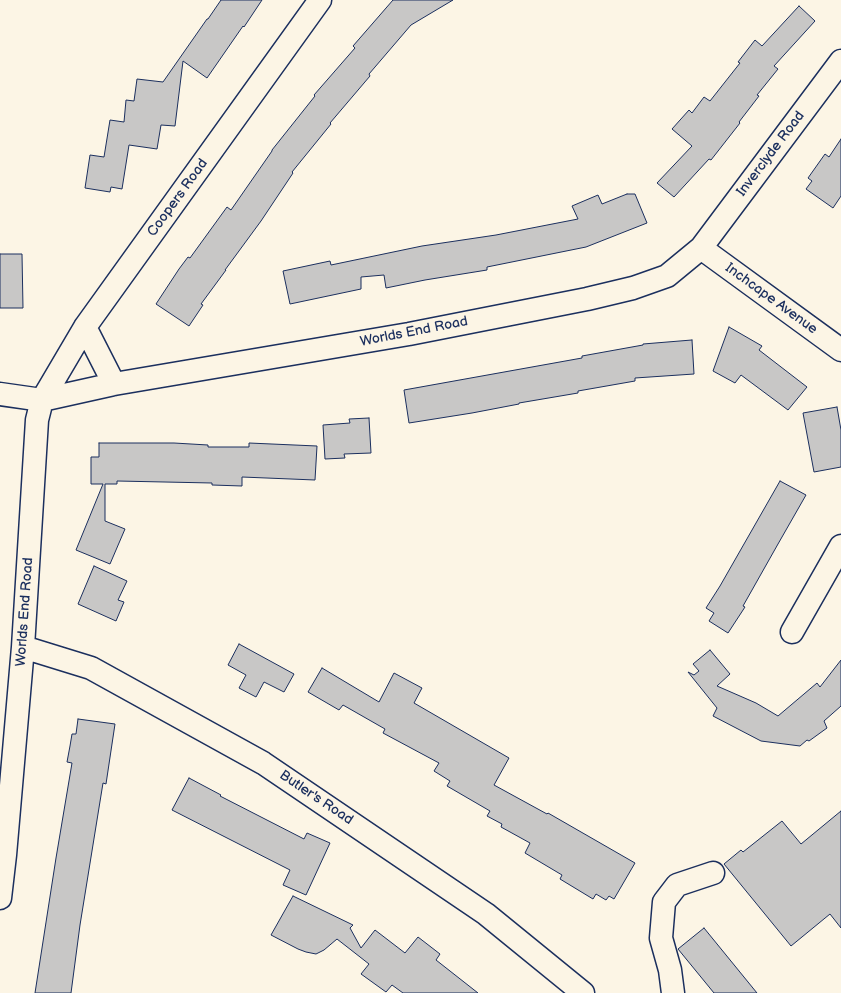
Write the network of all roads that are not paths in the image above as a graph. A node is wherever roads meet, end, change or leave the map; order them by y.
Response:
1 (320, 0) edge
2 (841, 61) edge
3 (701, 248) junction
4 (85, 327) junction
5 (841, 350) edge
6 (114, 384) junction
7 (0, 394) edge
8 (42, 400) junction
9 (841, 546) edge
10 (792, 632) dead end
11 (23, 647) junction
12 (713, 873) dead end
13 (0, 898) edge
14 (583, 993) edge
15 (673, 993) edge

1 - 4 street, Coopers Road
2 - 3 street, Inverclyde Road
3 - 5 street, Inchcape Avenue
3 - 6 street, Worlds End Road
4 - 6 street
4 - 8 street, Coopers Road
6 - 8 street, Worlds End Road
7 - 8 street
8 - 11 street, Worlds End Road
9 - 10 street
11 - 13 street, Worlds End Road
11 - 14 street, Butler's Road
12 - 15 street

